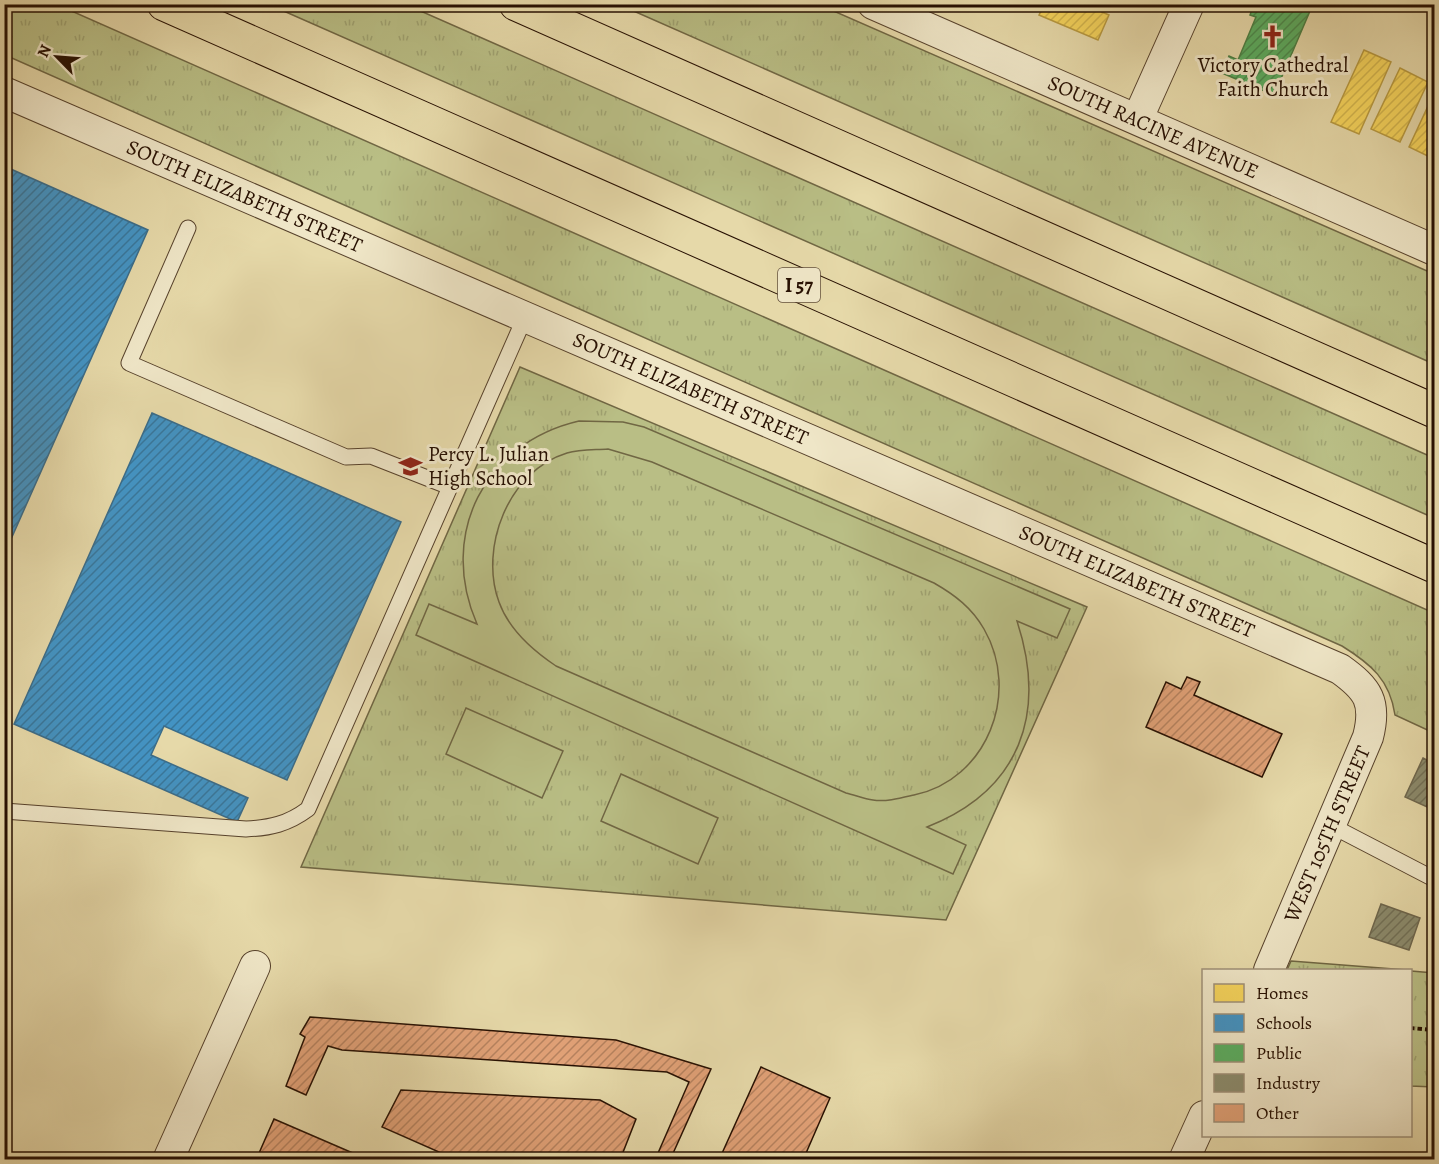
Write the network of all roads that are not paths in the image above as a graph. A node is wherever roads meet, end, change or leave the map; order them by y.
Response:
1 (164, 4) edge
2 (516, 4) edge
3 (873, 4) edge
4 (1189, 4) edge
5 (4, 92) edge
6 (1138, 118) junction
7 (188, 228) dead end
8 (1434, 250) edge
9 (525, 316) junction
10 (1434, 411) edge
11 (450, 487) junction
12 (1434, 566) edge
13 (1368, 696) joint
14 (4, 811) edge
15 (1330, 825) junction
16 (1434, 879) edge
17 (255, 966) dead end
18 (1269, 969) edge
19 (1202, 1119) edge
20 (1189, 1158) edge
21 (168, 1160) edge

1 - 12 highway, I 57
2 - 10 highway
3 - 6 street, SOUTH RACINE AVENUE
4 - 6 street
5 - 9 street, SOUTH ELIZABETH STREET
6 - 8 street, SOUTH RACINE AVENUE
7 - 11 lane
9 - 11 lane
9 - 13 street, SOUTH ELIZABETH STREET
11 - 14 lane
13 - 15 street, WEST 105TH STREET
15 - 16 lane
15 - 18 street, WEST 105TH STREET
17 - 21 street
19 - 20 street

